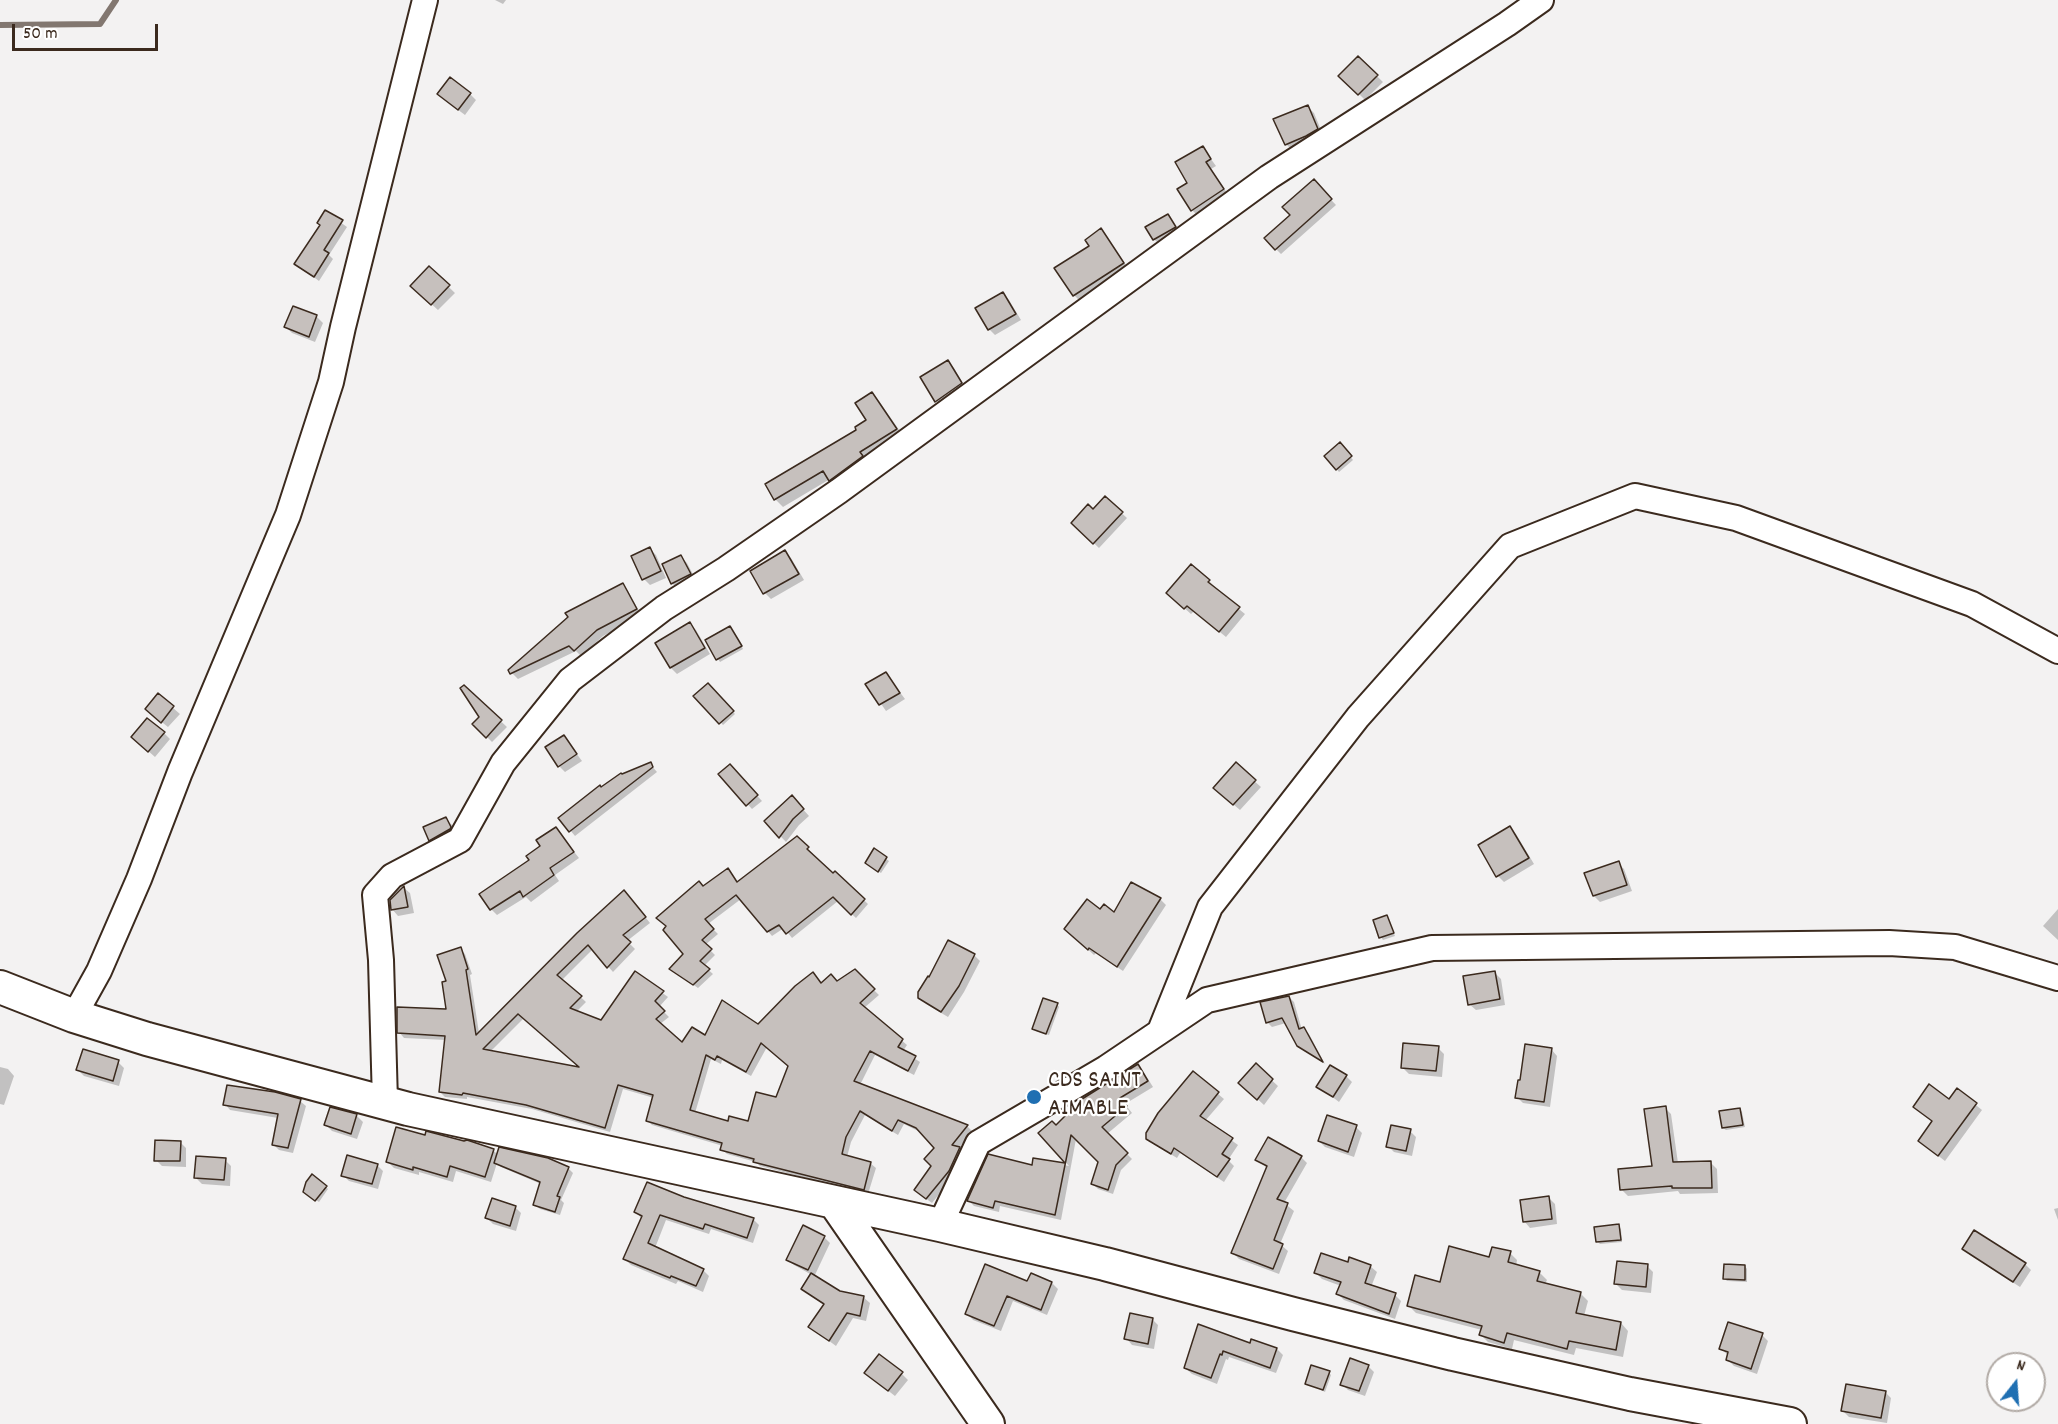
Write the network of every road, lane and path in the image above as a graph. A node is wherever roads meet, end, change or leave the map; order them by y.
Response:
1 (425, 0) edge
2 (1541, 0) edge
3 (2058, 651) edge
4 (2058, 978) edge
5 (3, 992) edge
6 (74, 1016) junction
7 (1160, 1031) junction
8 (385, 1102) junction
9 (835, 1203) junction
10 (940, 1225) junction
11 (988, 1424) edge
12 (1791, 1424) edge

1 - 6 street
2 - 8 street
3 - 7 street
4 - 7 street
5 - 6 main road
6 - 8 main road
7 - 10 street
8 - 9 main road
9 - 10 main road
9 - 11 main road
10 - 12 main road

